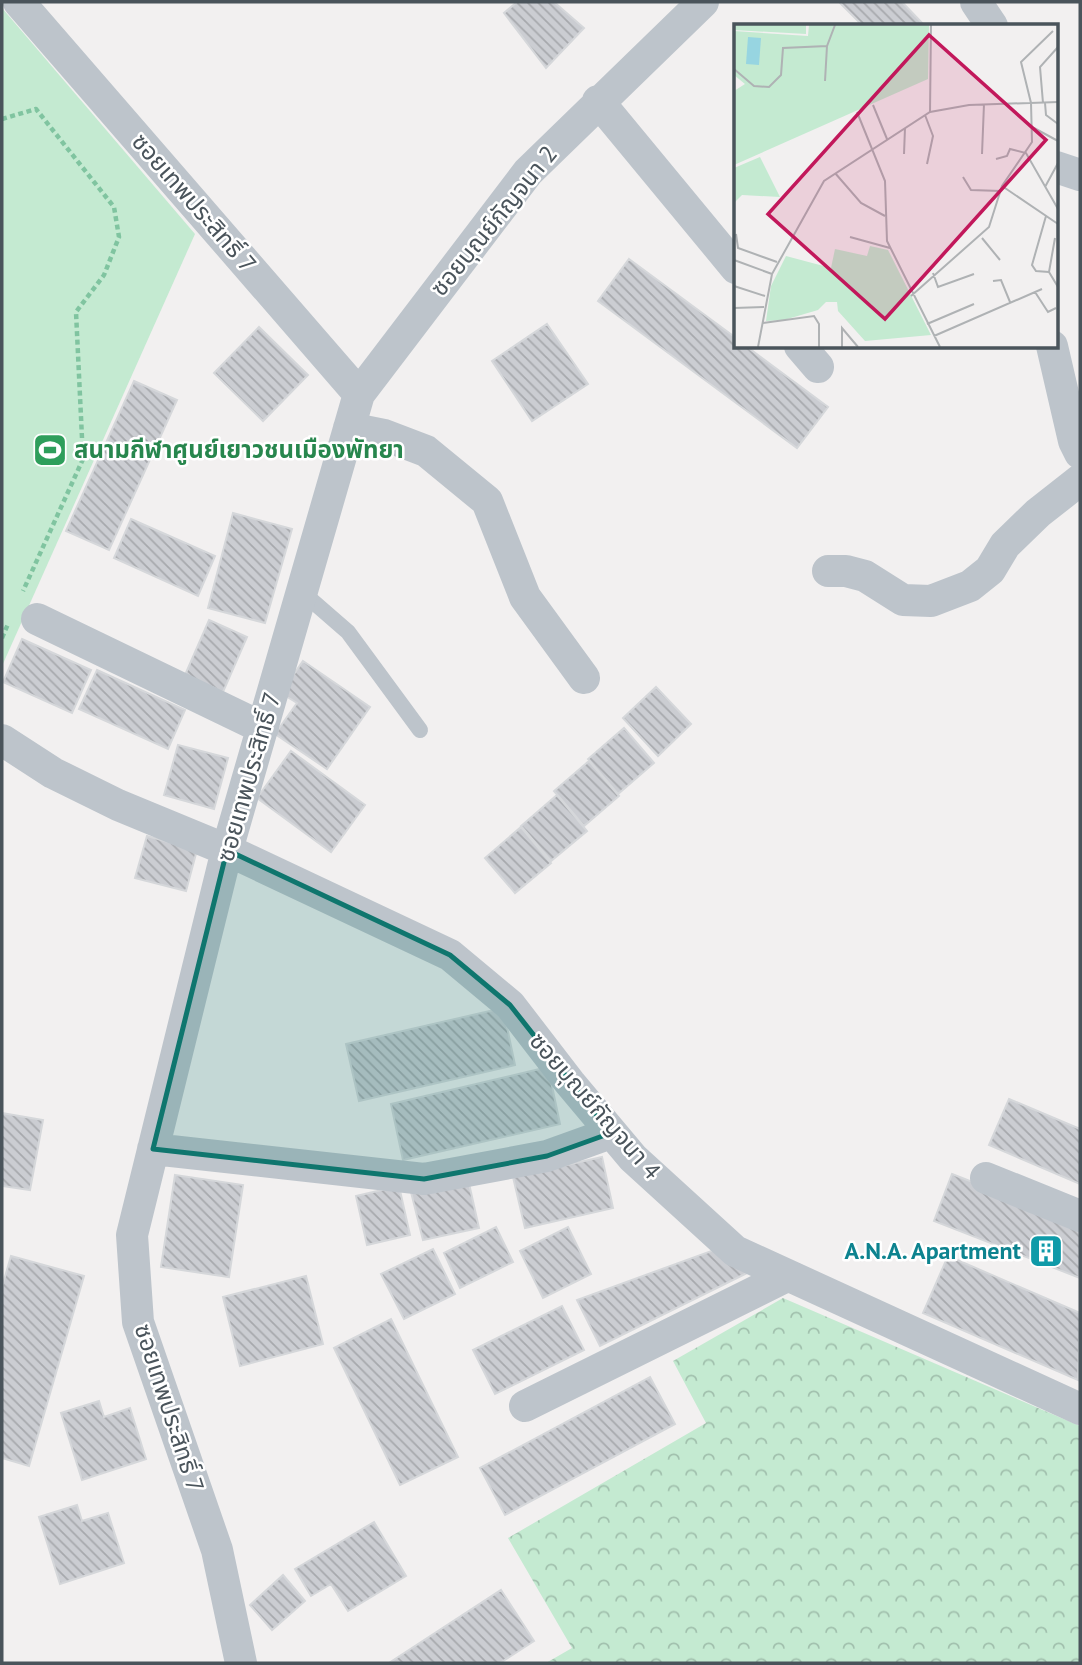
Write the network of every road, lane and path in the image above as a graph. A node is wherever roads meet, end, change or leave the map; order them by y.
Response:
1 (19, 2) edge
2 (703, 2) edge
3 (976, 2) edge
4 (991, 24) edge
5 (598, 101) junction
6 (2, 119) edge
7 (1058, 168) edge
8 (1080, 175) edge
9 (734, 266) edge
10 (1053, 348) edge
11 (359, 394) junction
12 (349, 428) junction
13 (1078, 445) edge
14 (1080, 480) edge
15 (828, 571) dead end
16 (302, 592) junction
17 (22, 612) junction
18 (2, 638) edge
19 (584, 678) dead end
20 (263, 727) junction
21 (420, 730) dead end
22 (2, 740) edge
23 (227, 850) junction
24 (611, 1133) junction
25 (153, 1149) junction
26 (986, 1178) dead end
27 (1080, 1216) edge
28 (787, 1276) junction
29 (525, 1406) dead end
30 (1080, 1409) edge
31 (241, 1663) edge

1 - 11 street, ซอยเทพประสิทธิ์ 7
2 - 5 street, ซอยบุณย์กัญจนา 2
3 - 4 street
5 - 9 street
5 - 11 street, ซอยบุณย์กัญจนา 2
6 - 17 path
7 - 8 street
10 - 13 street
11 - 12 street, ซอยเทพประสิทธิ์ 7
12 - 16 street, ซอยเทพประสิทธิ์ 7
12 - 19 street
14 - 15 street
16 - 20 street, ซอยเทพประสิทธิ์ 7
16 - 21 lane
17 - 18 path
17 - 20 street
20 - 23 street, ซอยเทพประสิทธิ์ 7
22 - 23 street, ซอยบุณย์กัญจนา 4
23 - 24 street, ซอยบุณย์กัญจนา 4
23 - 25 street, ซอยเทพประสิทธิ์ 7
24 - 25 street
24 - 28 street, ซอยบุณย์กัญจนา 4
25 - 31 street, ซอยเทพประสิทธิ์ 7
26 - 27 street
28 - 29 street
28 - 30 street, ซอยบุณย์กัญจนา 4

